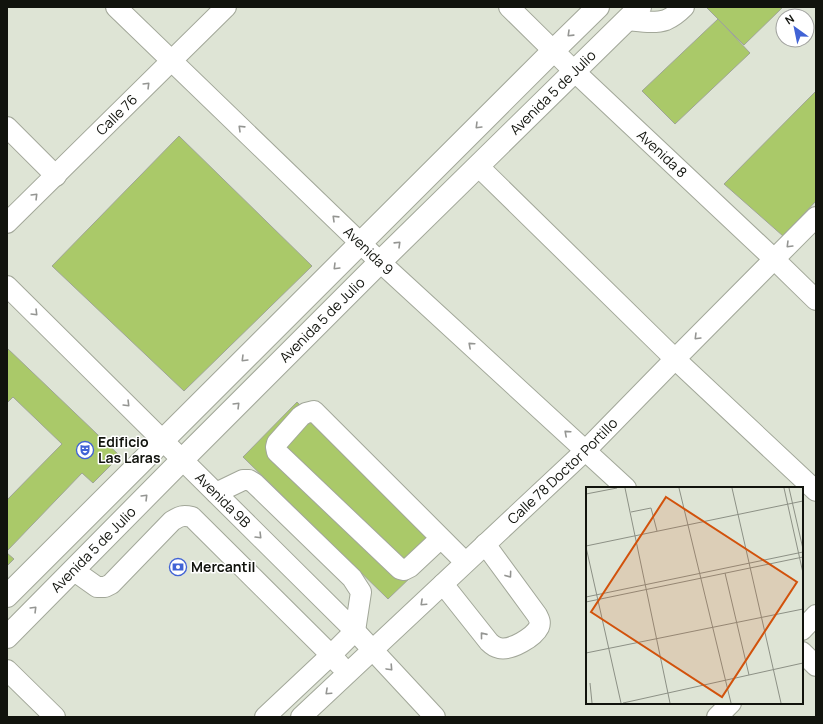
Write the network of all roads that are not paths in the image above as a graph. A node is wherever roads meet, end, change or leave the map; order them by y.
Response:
1 (116, 7) edge
2 (226, 7) edge
3 (509, 7) edge
4 (598, 7) edge
5 (684, 7) edge
6 (634, 14) edge
7 (553, 51) junction
8 (172, 62) junction
9 (574, 72) junction
10 (7, 127) edge
11 (478, 166) junction
12 (56, 176) junction
13 (816, 217) edge
14 (7, 224) edge
15 (360, 243) junction
16 (774, 259) junction
17 (380, 262) junction
18 (7, 286) edge
19 (816, 300) edge
20 (675, 359) junction
21 (164, 440) junction
22 (586, 450) junction
23 (183, 459) junction
24 (625, 487) edge
25 (816, 491) edge
26 (216, 493) junction
27 (441, 538) junction
28 (486, 544) junction
29 (465, 562) junction
30 (73, 570) junction
31 (443, 584) junction
32 (7, 596) edge
33 (816, 615) edge
34 (803, 629) edge
35 (355, 631) junction
36 (7, 637) edge
37 (373, 650) junction
38 (803, 653) edge
39 (330, 655) junction
40 (816, 666) edge
41 (7, 670) edge
42 (348, 673) junction
43 (730, 704) edge
44 (55, 717) edge
45 (265, 717) edge
46 (301, 717) edge
47 (435, 717) edge
48 (717, 717) edge

1 - 8 street, Avenida 9
2 - 8 street, Calle 76
3 - 7 street, Avenida 8
4 -> 7 main road, Avenida 5 de Julio
5 - 6 street
6 - 9 main road, Avenida 5 de Julio
7 - 9 street, Avenida 8
7 -> 15 main road, Avenida 5 de Julio
12 -> 8 street, Calle 76
15 -> 8 street, Avenida 9
9 - 11 main road, Avenida 5 de Julio
9 - 16 street, Avenida 8
10 - 12 street
17 -> 11 main road, Avenida 5 de Julio
11 - 20 street
14 -> 12 street, Calle 76
13 -> 16 street, Calle 78 Doctor Portillo
15 - 17 street, Avenida 9
15 -> 21 main road, Avenida 5 de Julio
16 - 19 street, Avenida 8
16 -> 20 street, Calle 78 Doctor Portillo
22 -> 17 street, Avenida 9
23 -> 17 main road, Avenida 5 de Julio
18 -> 21 street, Avenida 9B
20 - 22 street, Calle 78 Doctor Portillo
20 - 25 street
21 - 23 street, Avenida 9B
21 - 32 main road, Avenida 5 de Julio
22 - 24 street, Avenida 9
22 - 28 street, Calle 78 Doctor Portillo
23 - 26 street, Avenida 9B
30 -> 23 main road, Avenida 5 de Julio
26 -> 35 street, Avenida 9B
26 - 35 street
27 - 27 street
27 - 29 street
28 - 29 street, Calle 78 Doctor Portillo
28 -> 31 street
29 - 31 street, Calle 78 Doctor Portillo
36 -> 30 main road, Avenida 5 de Julio
30 - 39 street
31 -> 37 street, Calle 78 Doctor Portillo
33 - 34 street
35 - 37 street, Avenida 9B
35 - 39 street
37 - 42 street, Calle 78 Doctor Portillo
37 -> 47 street, Avenida 9B
38 - 40 street
39 - 42 street
39 - 45 street
41 - 44 street
42 -> 46 street, Calle 78 Doctor Portillo
43 - 48 street

